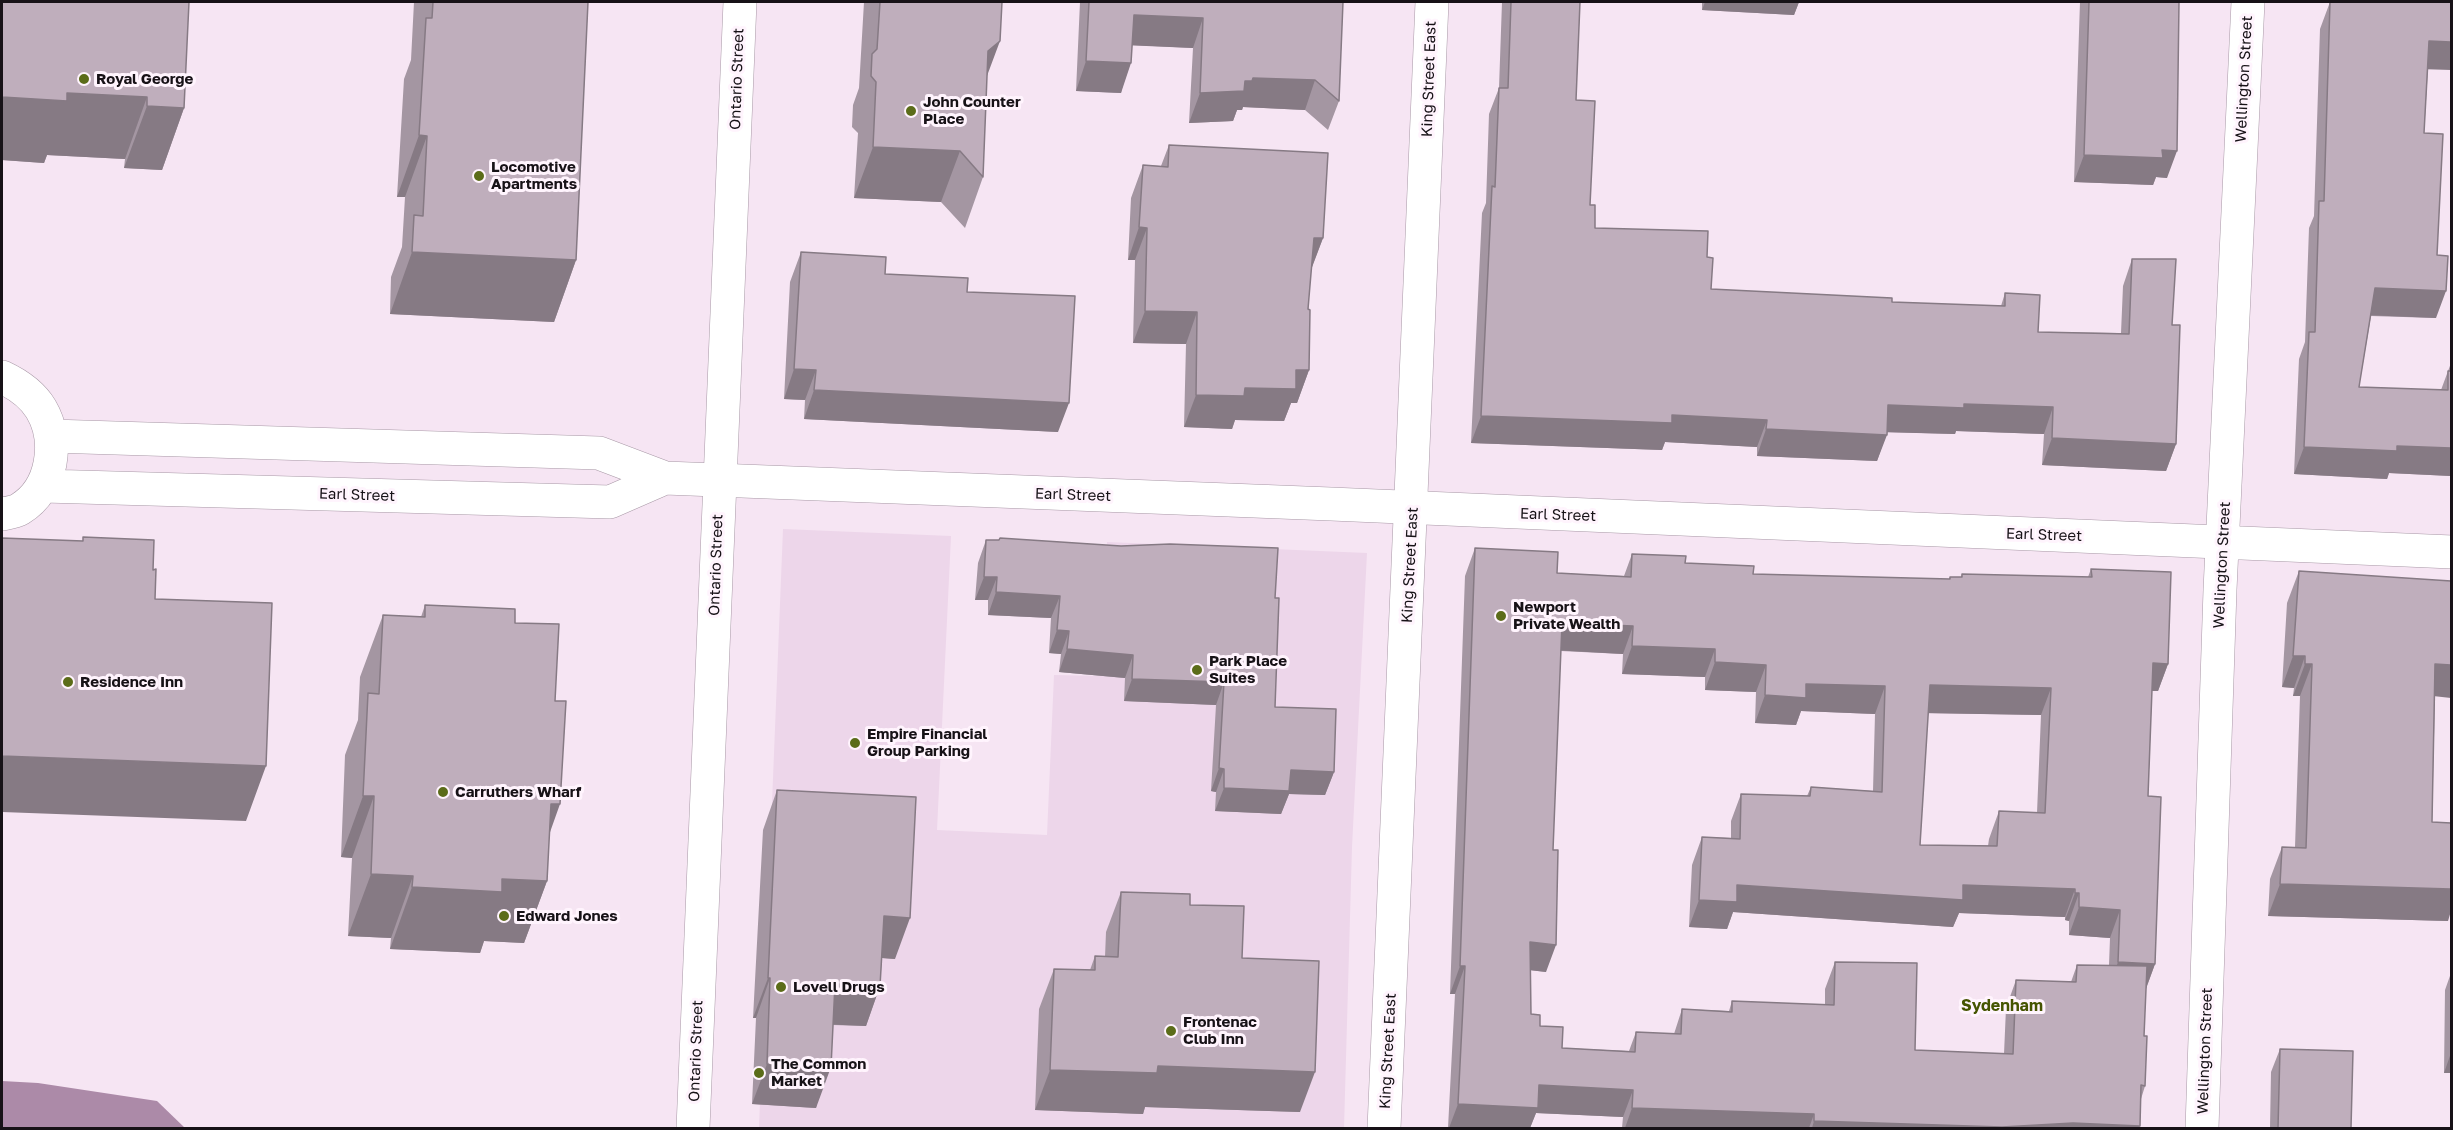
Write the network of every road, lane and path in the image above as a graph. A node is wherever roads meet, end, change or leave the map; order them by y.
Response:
1 (740, 2) edge
2 (1432, 2) edge
3 (2247, 2) edge
4 (2, 377) edge
5 (51, 436) junction
6 (665, 478) junction
7 (719, 480) junction
8 (44, 486) junction
9 (1412, 509) junction
10 (2, 514) edge
11 (2223, 543) junction
12 (2451, 552) edge
13 (693, 1128) edge
14 (1384, 1128) edge
15 (2202, 1128) edge

1 - 7 street, Ontario Street
2 - 9 street, King Street East
3 - 11 street, Wellington Street
4 - 5 street
5 - 6 street, Earl Street
5 - 8 street
6 - 7 street, Earl Street
6 - 8 street, Earl Street
7 - 9 street, Earl Street
7 - 13 street, Ontario Street
8 - 10 street
9 - 11 street, Earl Street
9 - 14 street, King Street East
11 - 12 street, Earl Street
11 - 15 street, Wellington Street

